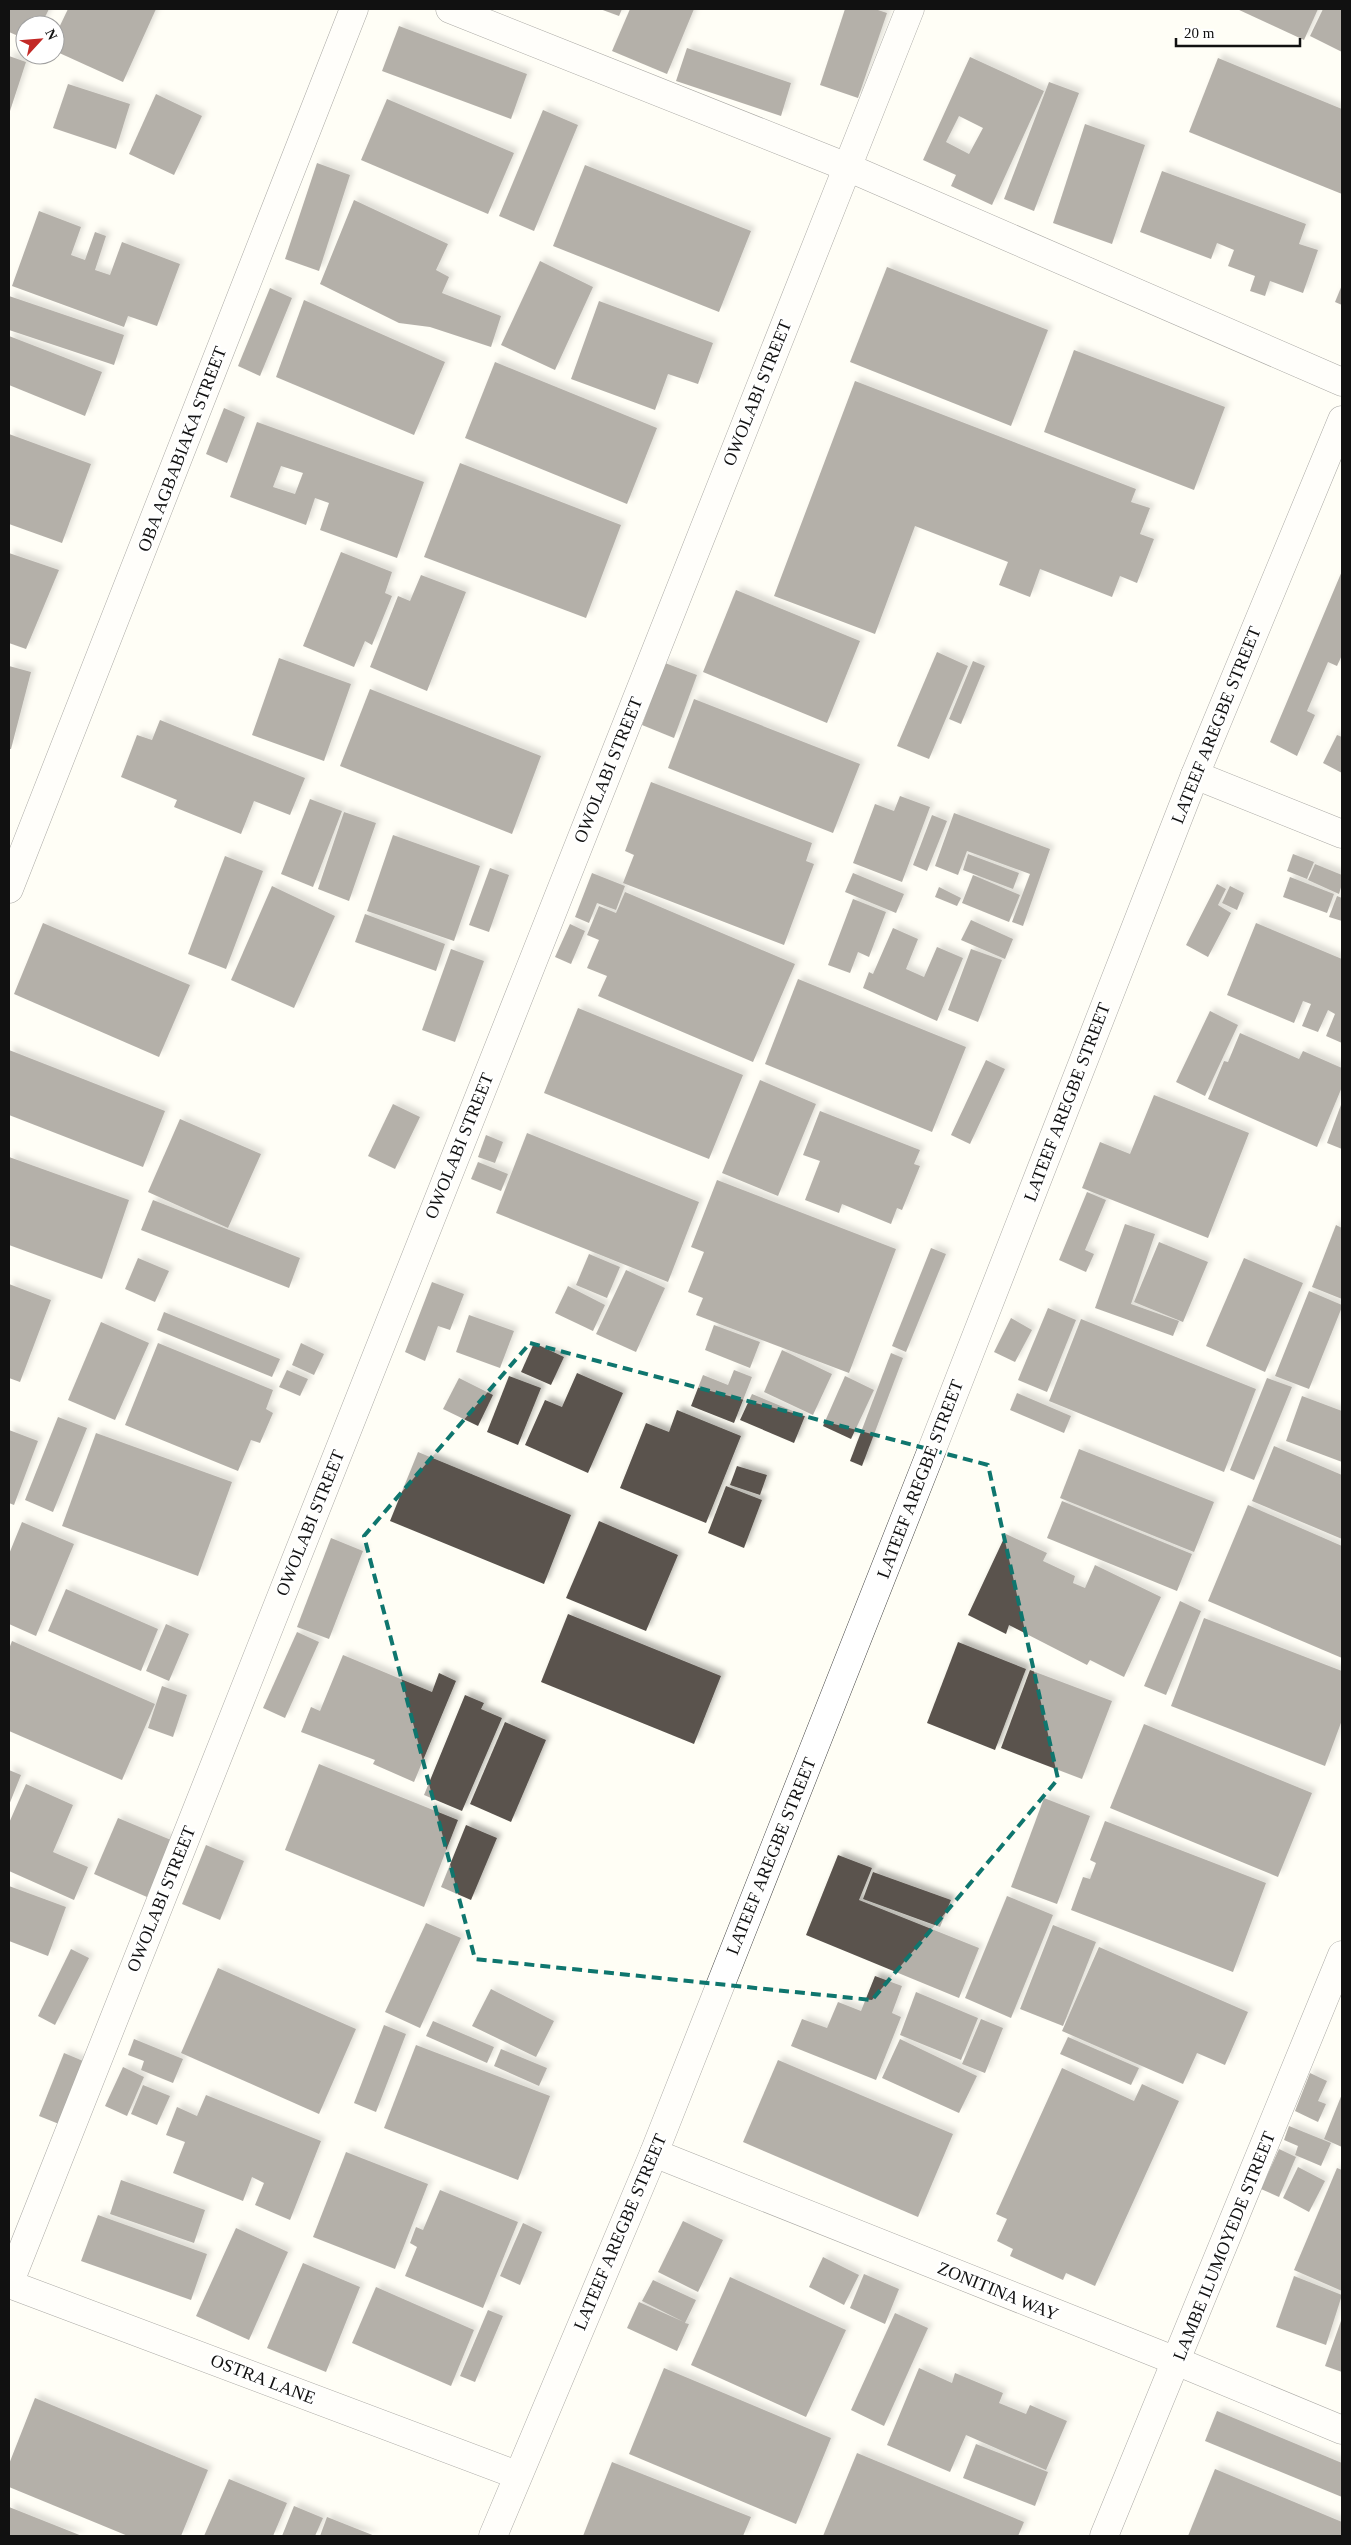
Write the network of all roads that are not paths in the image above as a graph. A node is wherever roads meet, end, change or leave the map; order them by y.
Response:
1 (354, 9) edge
2 (450, 9) edge
3 (910, 9) edge
4 (847, 167) junction
5 (1342, 382) edge
6 (1342, 420) edge
7 (1195, 774) junction
8 (1342, 834) edge
9 (9, 889) edge
10 (1342, 1955) edge
11 (654, 2153) junction
12 (9, 2284) edge
13 (1176, 2362) junction
14 (1342, 2430) edge
15 (517, 2474) junction
16 (493, 2536) edge
17 (1104, 2536) edge

1 - 9 street, OBA AGBABIAKA STREET
2 - 4 street
3 - 4 street, OWOLABI STREET
4 - 5 street
4 - 12 street, OWOLABI STREET
6 - 7 street, LATEEF AREGBE STREET
7 - 8 street
7 - 11 street, LATEEF AREGBE STREET
10 - 13 street, LAMBE ILUMOYEDE STREET
11 - 13 street, ZONITINA WAY
11 - 15 street, LATEEF AREGBE STREET
12 - 15 street, OSTRA LANE
13 - 14 street, ZONITINA WAY
13 - 17 street, LAMBE ILUMOYEDE STREET
15 - 16 street, LATEEF AREGBE STREET

